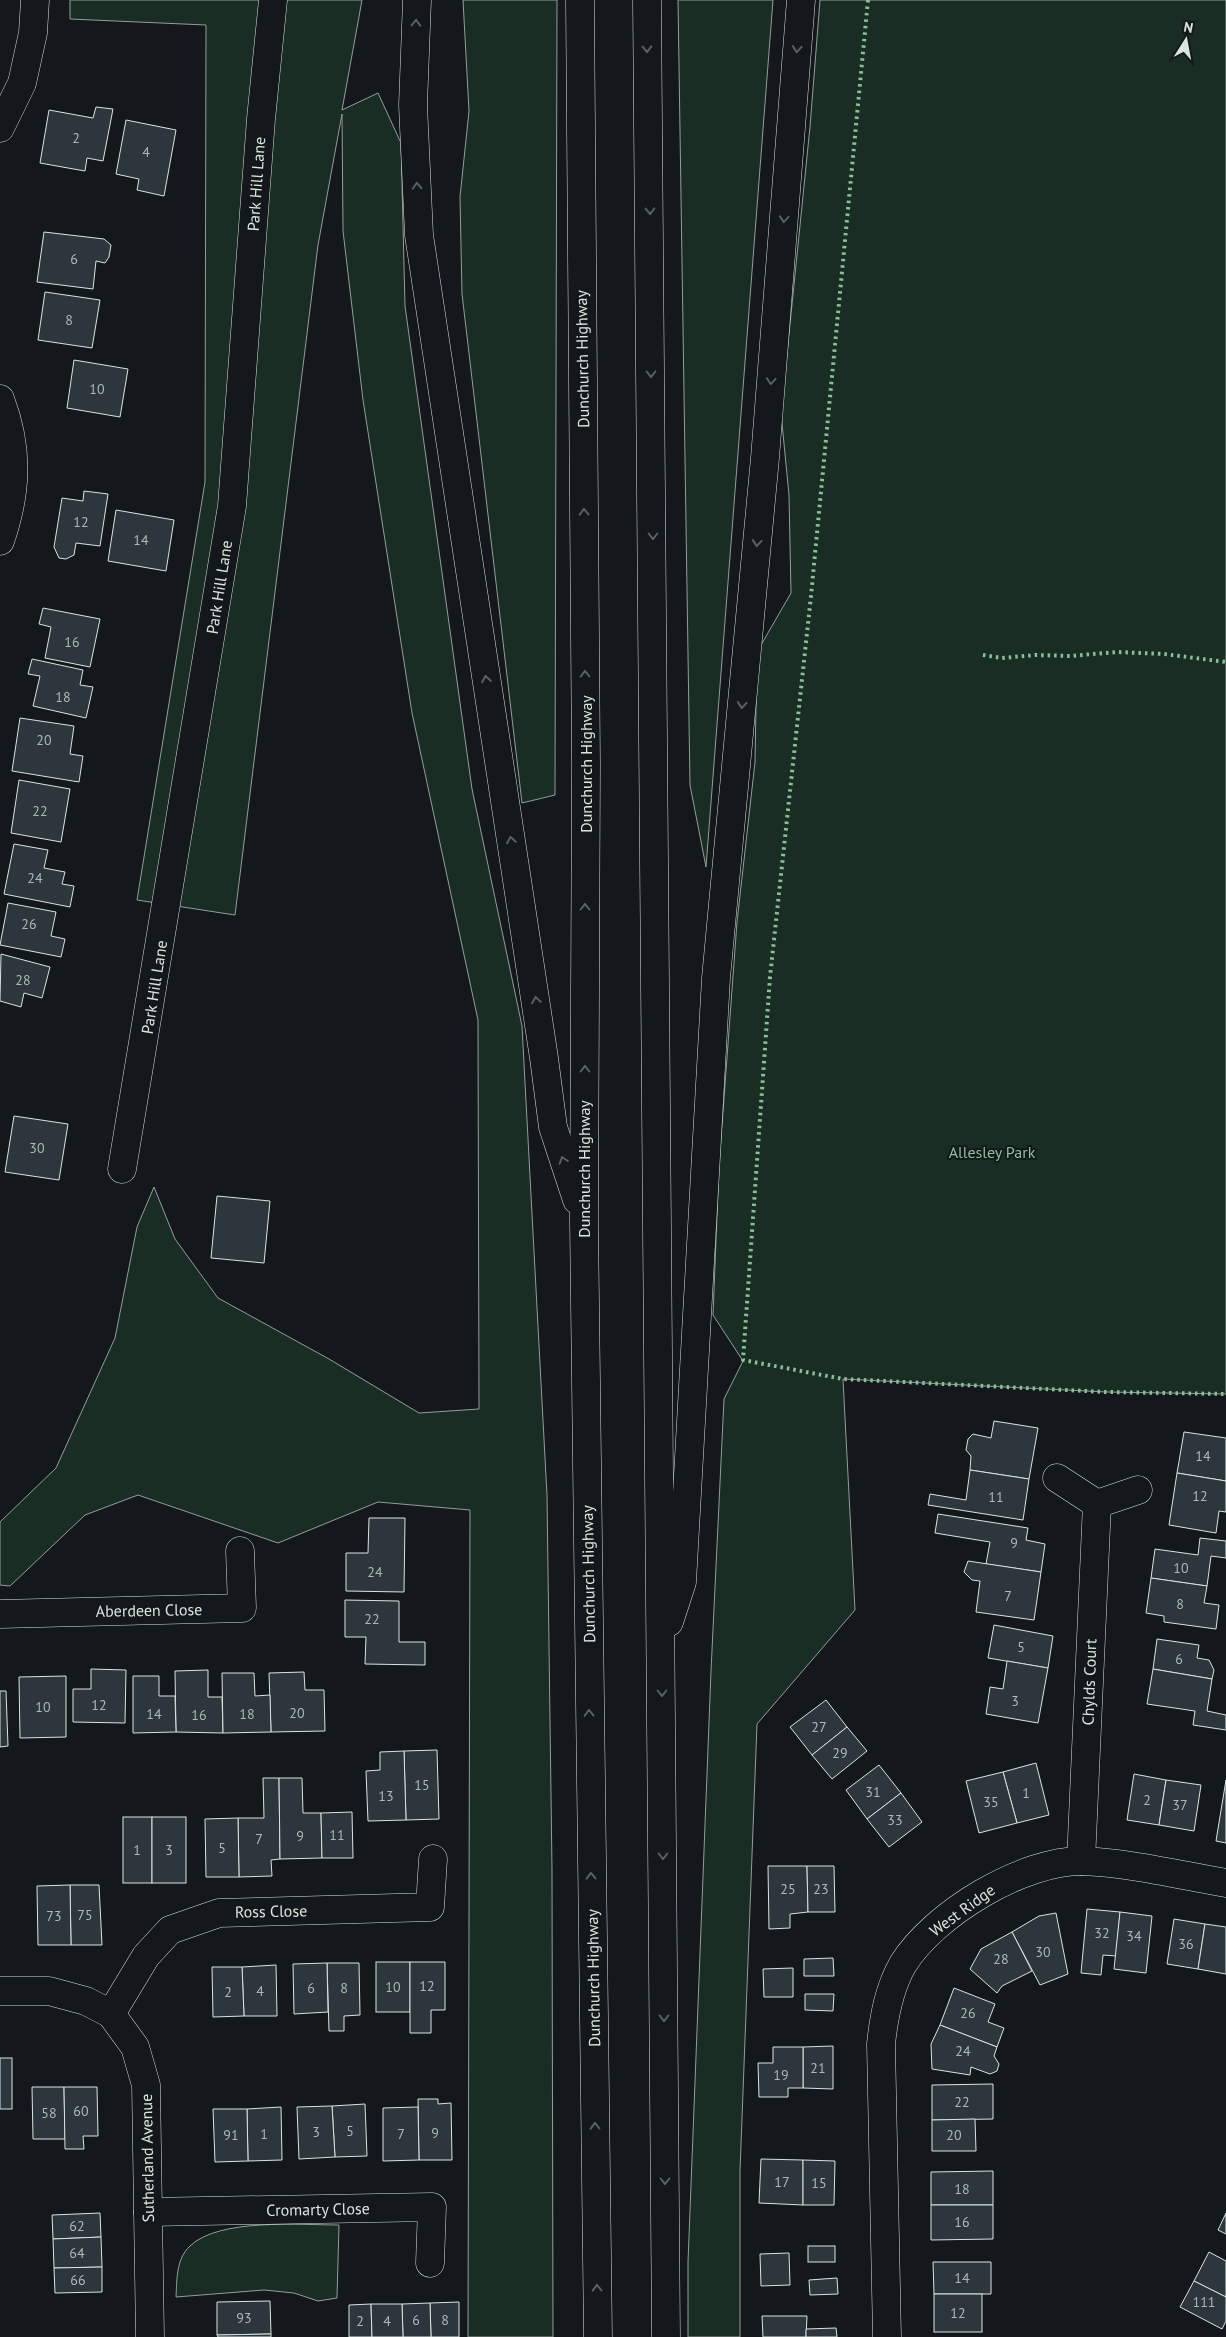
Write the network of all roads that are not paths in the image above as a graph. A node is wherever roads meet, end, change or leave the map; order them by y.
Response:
1 (35, 0) edge
2 (273, 0) edge
3 (417, 0) edge
4 (580, 0) edge
5 (647, 0) edge
6 (801, 0) edge
7 (0, 128) edge
8 (0, 399) edge
9 (0, 541) edge
10 (122, 1169) dead end
11 (584, 1223) junction
12 (1057, 1478) dead end
13 (1138, 1490) dead end
14 (1097, 1504) junction
15 (240, 1551) dead end
16 (0, 1614) edge
17 (662, 1645) junction
18 (433, 1859) dead end
19 (1081, 1861) junction
20 (1226, 1882) edge
21 (0, 1991) edge
22 (111, 2014) junction
23 (148, 2212) junction
24 (430, 2263) dead end
25 (150, 2337) edge
26 (598, 2337) edge
27 (666, 2337) edge
28 (887, 2337) edge

1 - 7 main road
2 - 10 main road, Park Hill Lane
11 -> 3 main road
11 -> 4 main road, Dunchurch Highway
5 -> 17 main road
6 -> 17 main road
8 - 9 main road
26 -> 11 main road, Dunchurch Highway
12 - 14 main road
13 - 14 main road
14 - 19 main road, Chylds Court
15 - 16 main road, Aberdeen Close
17 -> 27 main road
18 - 22 main road, Ross Close
19 - 20 main road, West Ridge
19 - 28 main road, West Ridge
21 - 22 main road, Sutherland Avenue
22 - 23 main road, Sutherland Avenue
23 - 24 main road, Cromarty Close
23 - 25 main road, Sutherland Avenue

